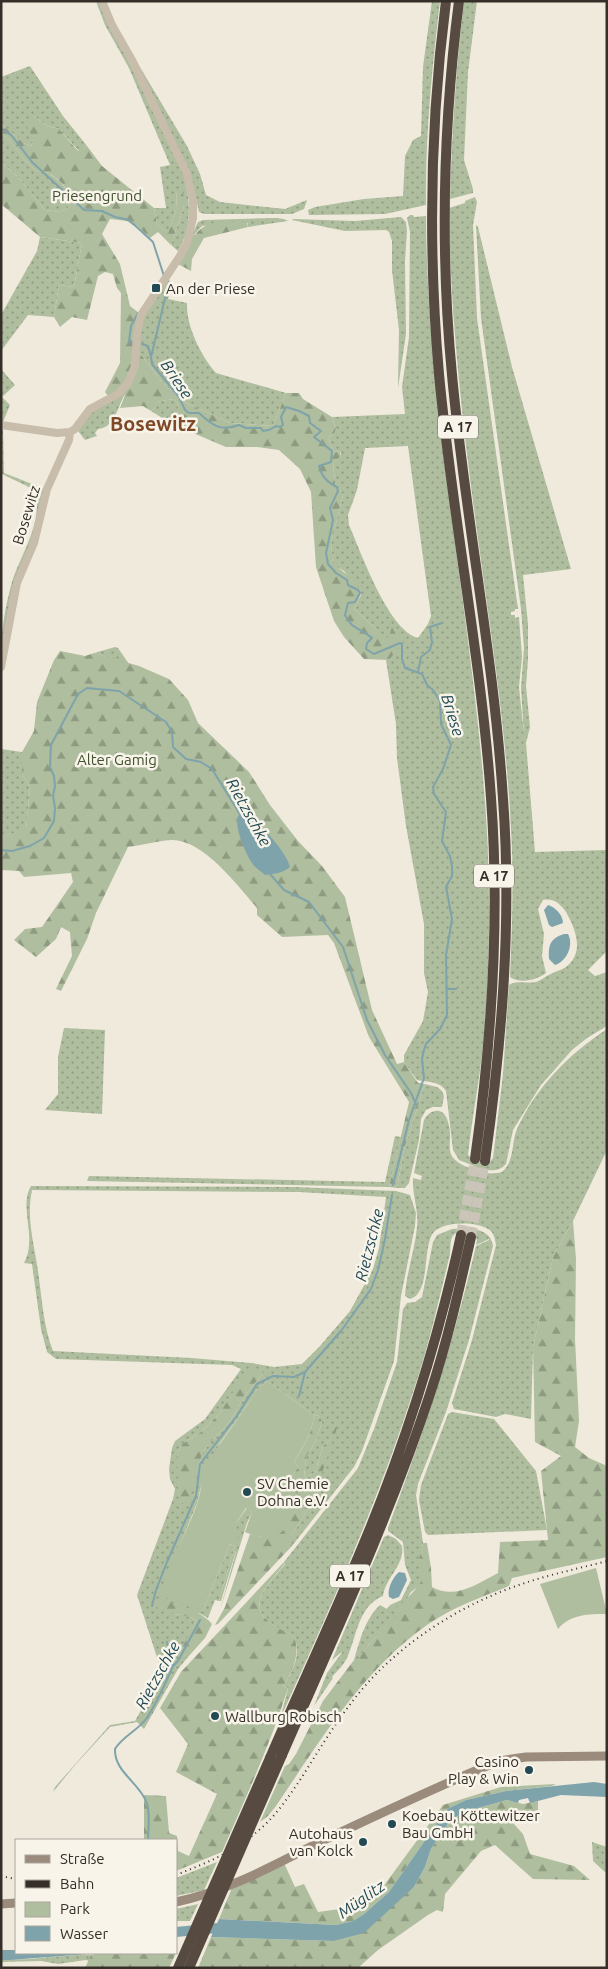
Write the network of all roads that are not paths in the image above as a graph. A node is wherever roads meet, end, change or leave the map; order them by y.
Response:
1 (102, 1) edge
2 (446, 1) edge
3 (459, 1) edge
4 (1, 425) edge
5 (70, 432) junction
6 (1, 667) edge
7 (607, 1756) edge
8 (178, 1902) edge
9 (15, 1903) edge
10 (1, 1906) edge
11 (15, 1908) edge
12 (178, 1968) edge
13 (189, 1968) edge

1 - 5 street, Bosewitz
2 - 3 highway, A 17
4 - 5 street
5 - 6 street, Bosewitz
7 - 8 main road
9 - 10 main road
10 - 11 main road
12 - 13 highway, A 17, bridge

